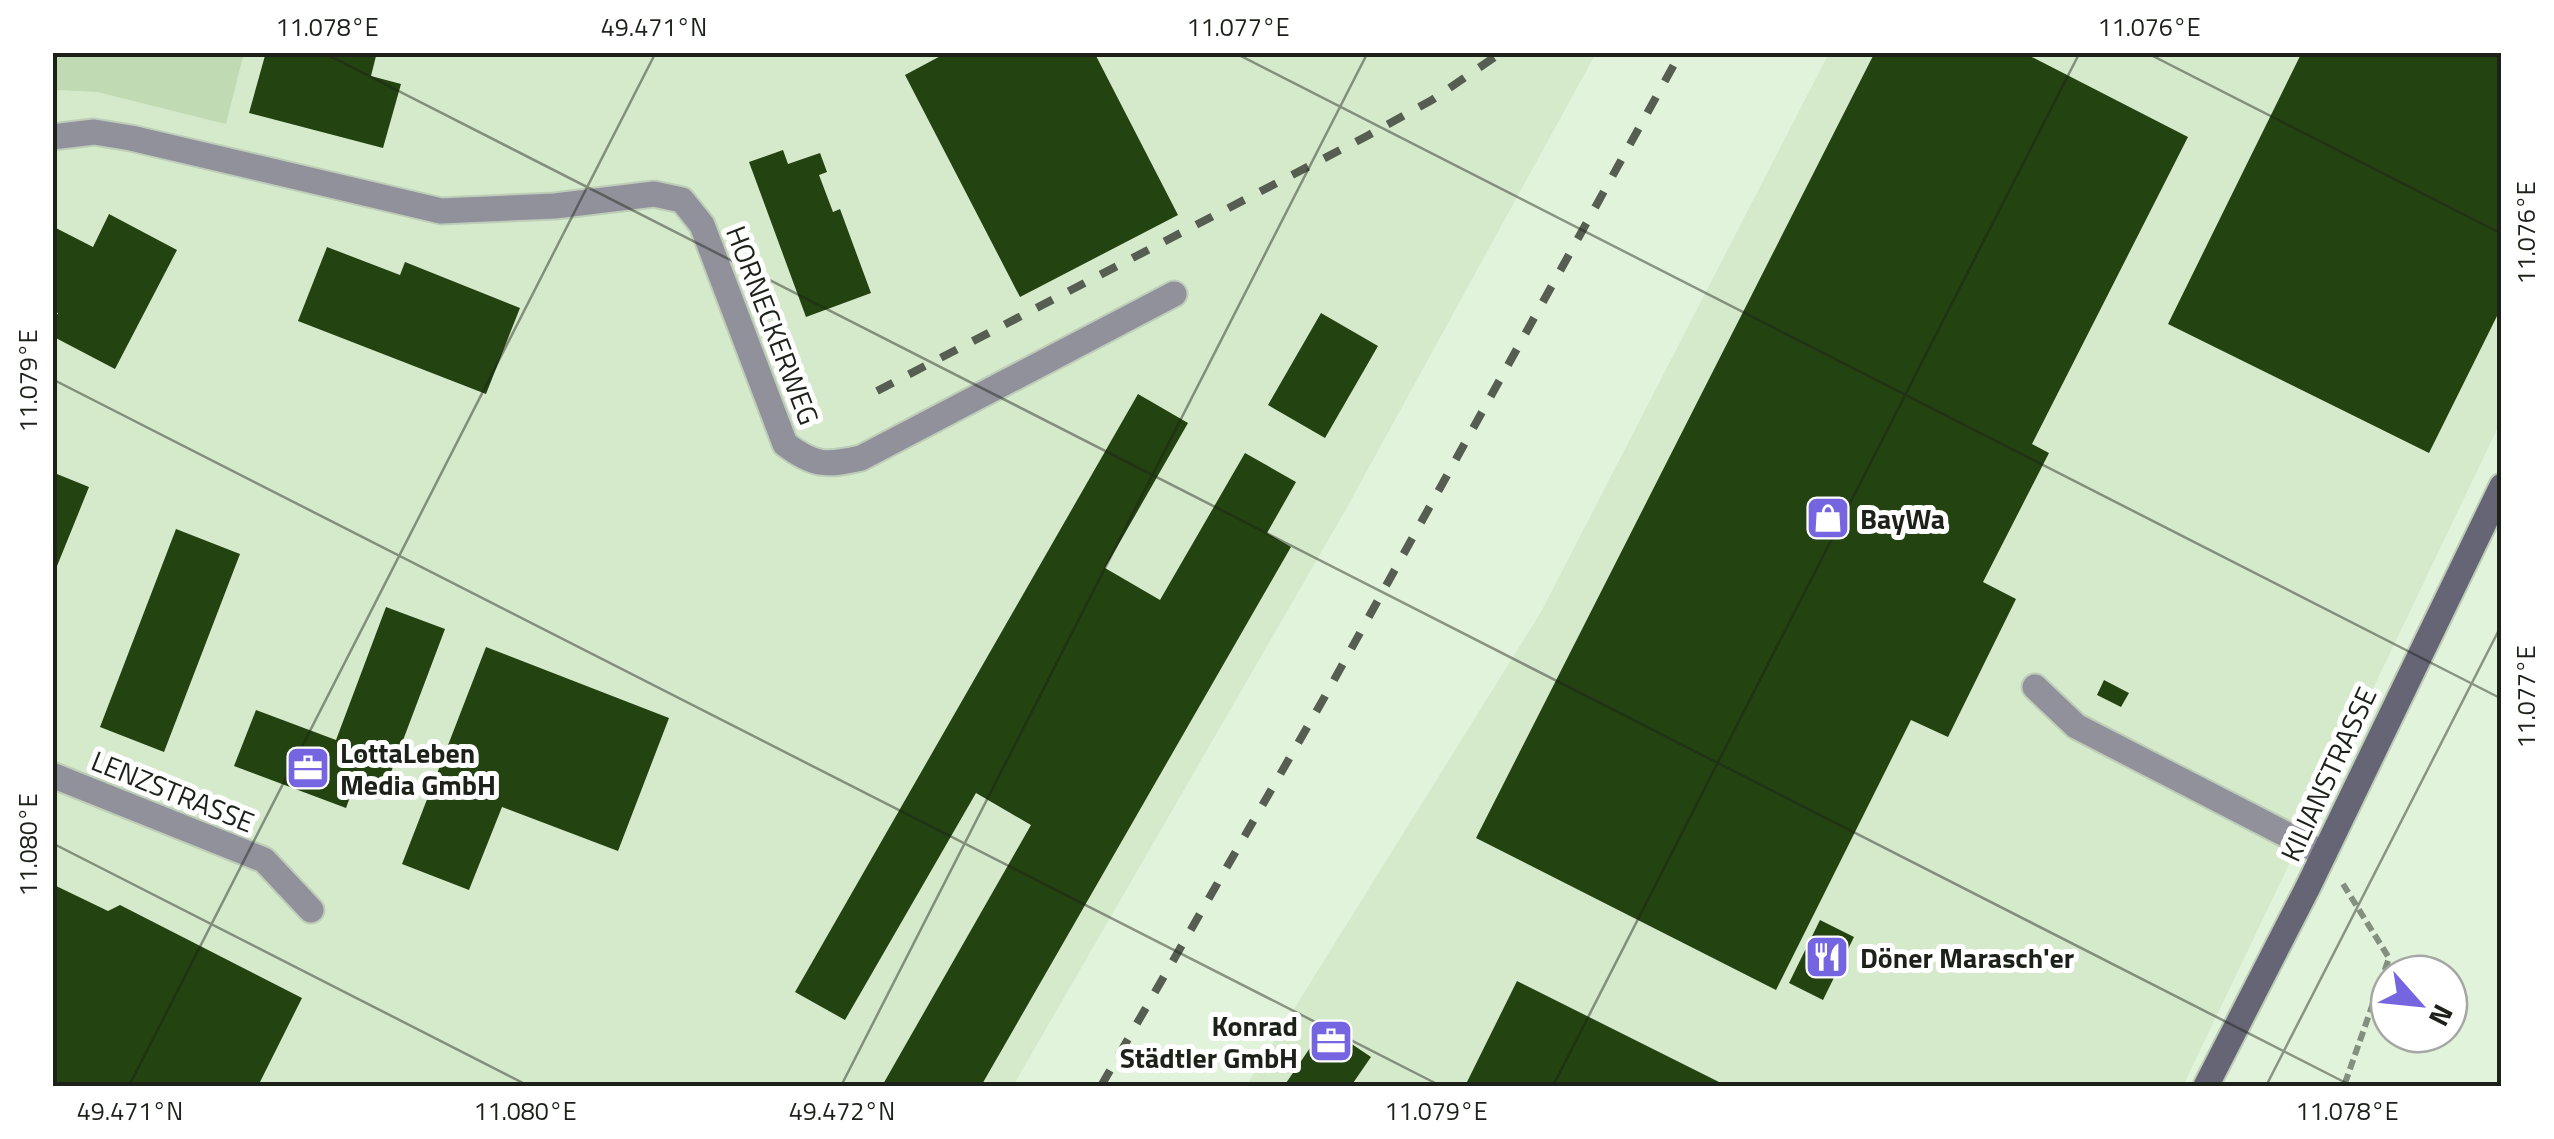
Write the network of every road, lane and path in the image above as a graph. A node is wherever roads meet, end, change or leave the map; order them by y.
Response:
1 (52, 137) edge
2 (1174, 294) dead end
3 (2502, 486) edge
4 (2035, 687) dead end
5 (52, 775) edge
6 (2324, 854) junction
7 (311, 910) dead end
8 (2206, 1086) edge
9 (2344, 1086) edge

1 - 2 street, HORNECKERWEG
3 - 6 main road, KILIANSTRASSE
4 - 6 street
5 - 7 street, LENZSTRASSE
6 - 8 main road, KILIANSTRASSE
6 - 9 path

